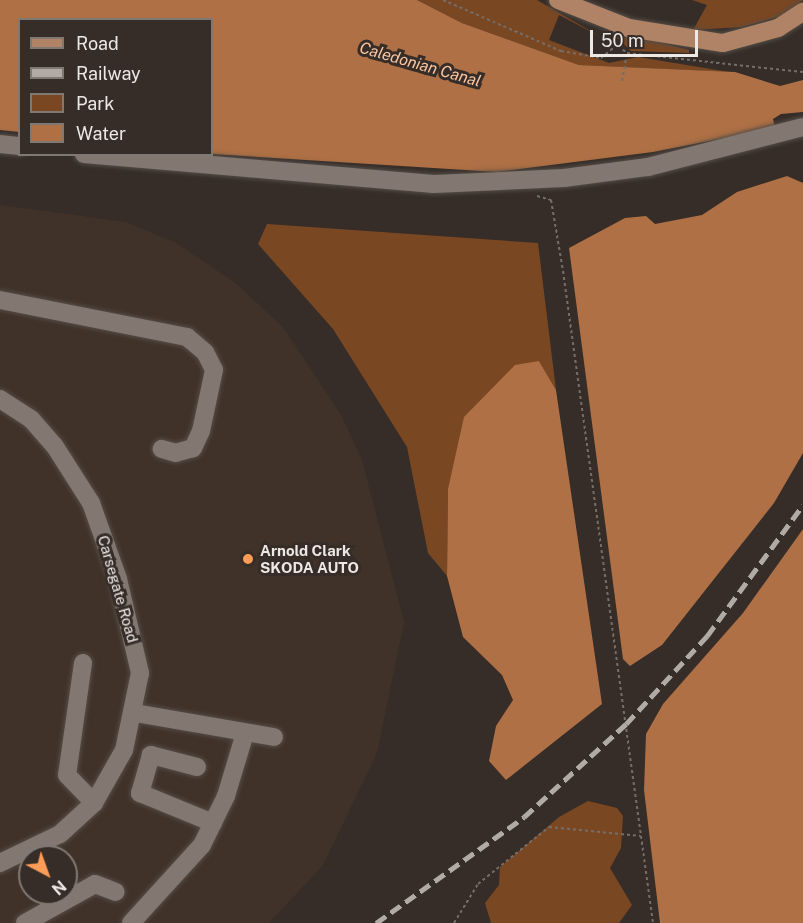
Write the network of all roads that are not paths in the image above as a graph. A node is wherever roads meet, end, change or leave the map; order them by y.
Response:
1 (558, 0) edge
2 (803, 12) edge
3 (803, 127) edge
4 (0, 144) edge
5 (18, 146) edge
6 (107, 156) edge
7 (0, 300) edge
8 (0, 399) edge
9 (162, 449) dead end
10 (83, 663) dead end
11 (135, 713) junction
12 (245, 733) junction
13 (274, 737) dead end
14 (197, 767) dead end
15 (94, 803) junction
16 (213, 823) junction
17 (0, 863) edge
18 (116, 892) dead end
19 (47, 918) edge
20 (25, 923) edge
21 (131, 923) edge

1 - 2 main road
3 - 6 street
4 - 5 street
7 - 9 street
8 - 11 street, Carsegate Road
10 - 15 street
11 - 12 street
11 - 15 street, Carsegate Road
12 - 13 street
12 - 16 street
14 - 16 street
15 - 17 street, Carsegate Road
16 - 21 street
18 - 19 street
19 - 20 street

